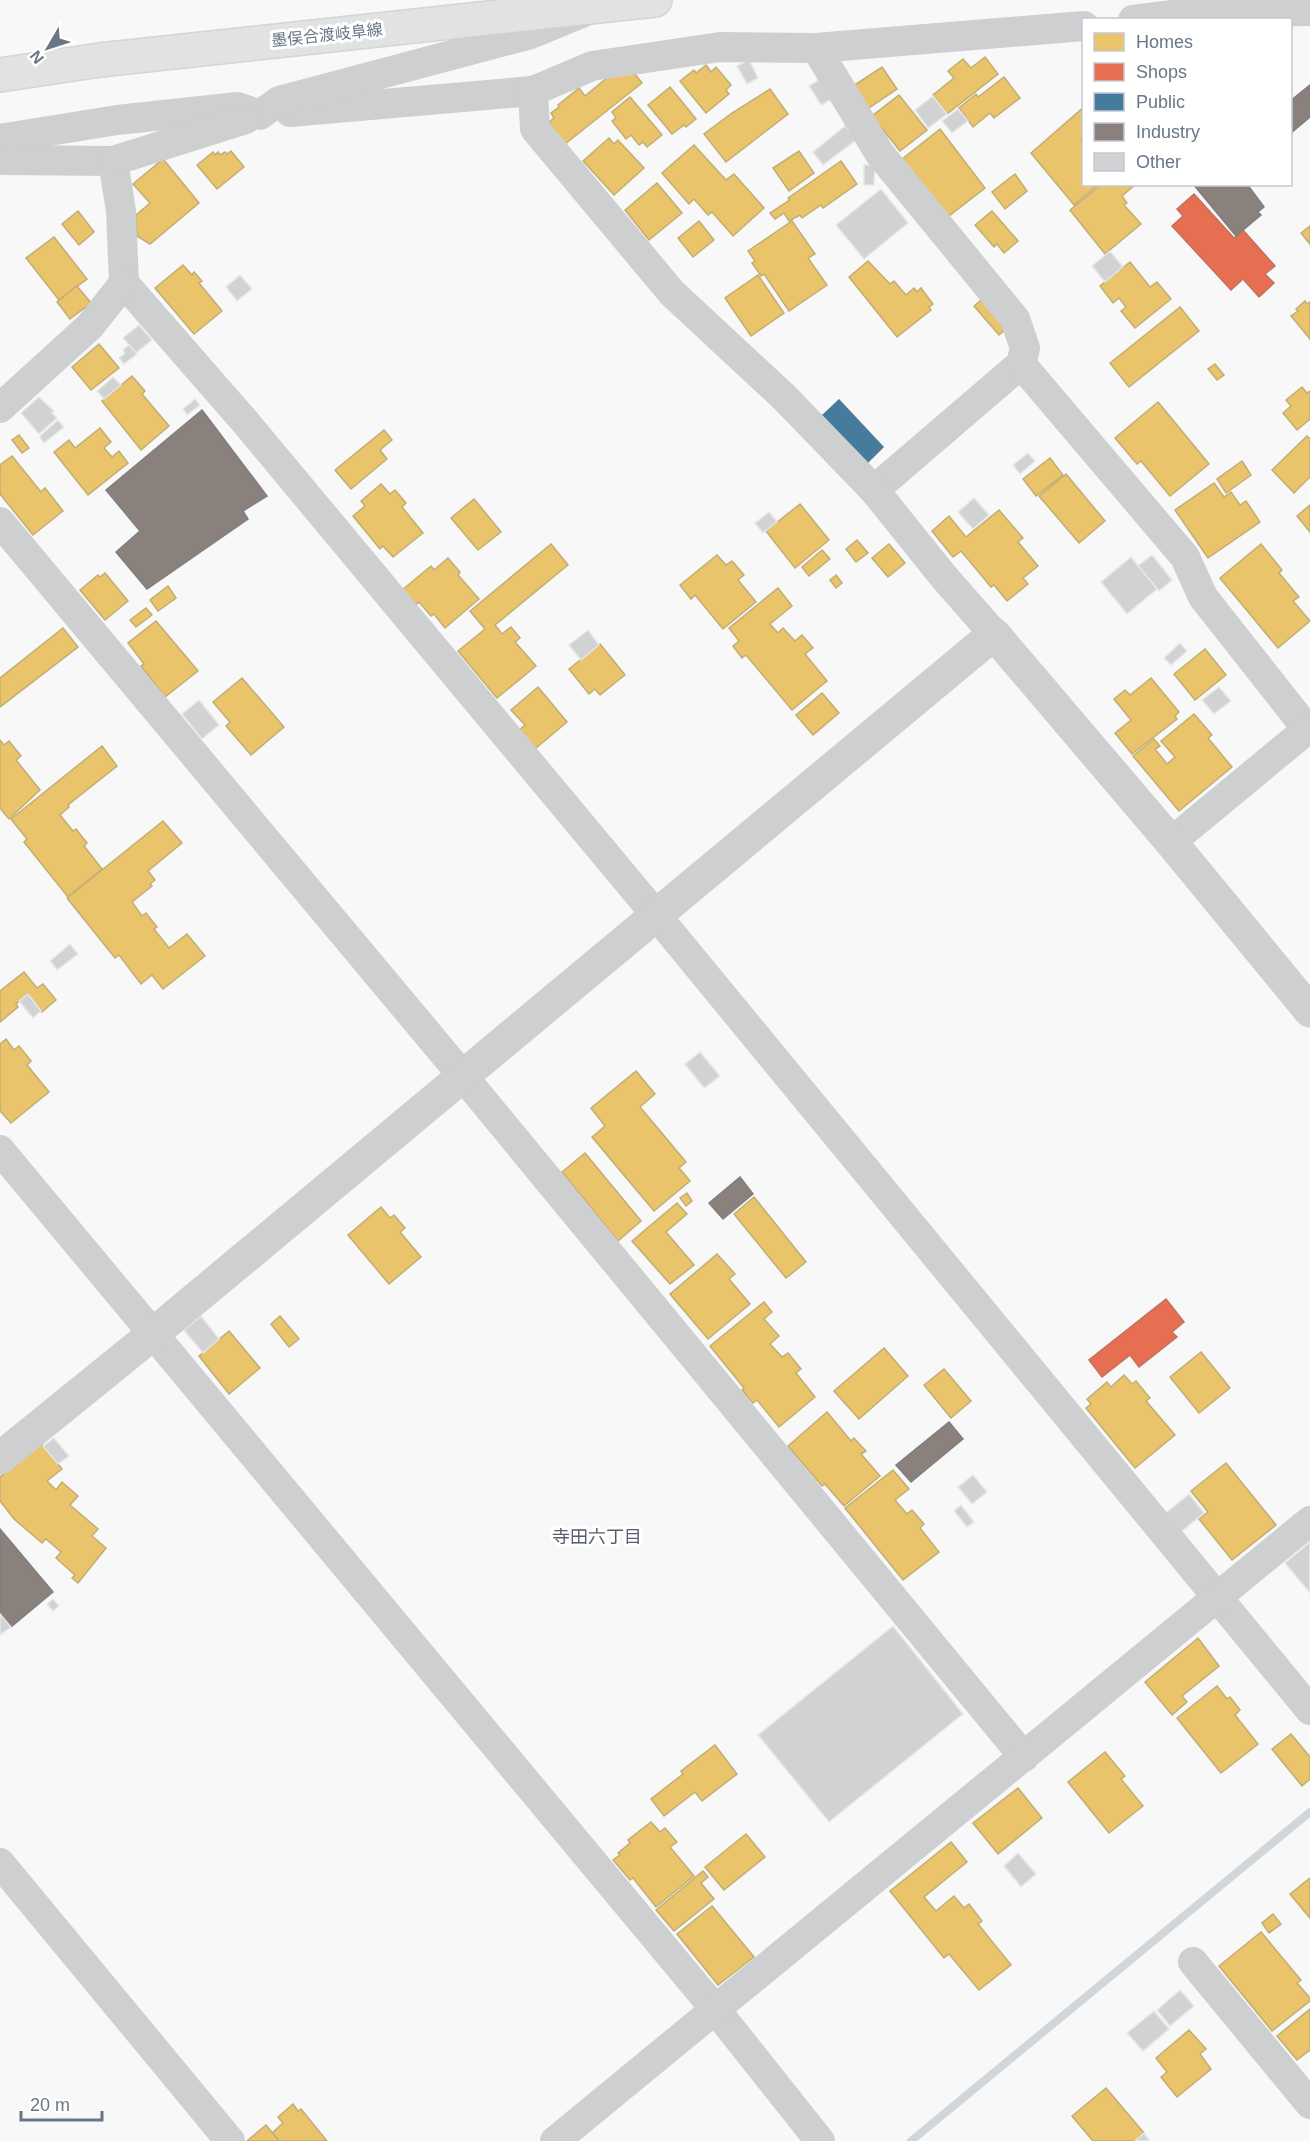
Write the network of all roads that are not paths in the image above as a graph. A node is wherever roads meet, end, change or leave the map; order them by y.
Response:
1 (655, 0) edge
2 (602, 5) junction
3 (1310, 11) edge
4 (1148, 18) edge
5 (1082, 26) edge
6 (816, 48) junction
7 (0, 75) edge
8 (532, 91) junction
9 (260, 115) junction
10 (0, 140) edge
11 (0, 160) edge
12 (113, 161) junction
13 (124, 283) junction
14 (1022, 364) junction
15 (0, 408) edge
16 (874, 490) junction
17 (0, 522) edge
18 (994, 634) junction
19 (1309, 728) edge
20 (1171, 842) junction
21 (656, 915) junction
22 (1310, 1011) edge
23 (462, 1075) junction
24 (0, 1150) edge
25 (153, 1334) junction
26 (0, 1458) edge
27 (1310, 1521) edge
28 (1218, 1597) junction
29 (1310, 1710) edge
30 (1024, 1757) junction
31 (0, 1863) edge
32 (1193, 1962) dead end
33 (715, 2009) junction
34 (1310, 2104) edge
35 (230, 2141) edge
36 (555, 2141) edge
37 (820, 2141) edge

1 - 2 main road, 墨俣合渡岐阜線
2 - 7 main road, 墨俣合渡岐阜線
2 - 9 street
3 - 4 street
5 - 6 street
6 - 8 street
6 - 14 street
8 - 9 street
8 - 16 street
9 - 10 street
9 - 12 street
11 - 12 street
12 - 13 street
13 - 15 street
13 - 21 street
14 - 16 street
14 - 19 street
16 - 18 street
17 - 23 street
18 - 20 street
18 - 21 street
19 - 20 street
20 - 22 street
21 - 23 street
21 - 28 street
23 - 25 street
23 - 30 street
24 - 25 street
25 - 26 street
25 - 33 street
27 - 28 street
28 - 29 street
28 - 30 street
30 - 33 street
31 - 35 street
32 - 34 street
33 - 36 street
33 - 37 street

